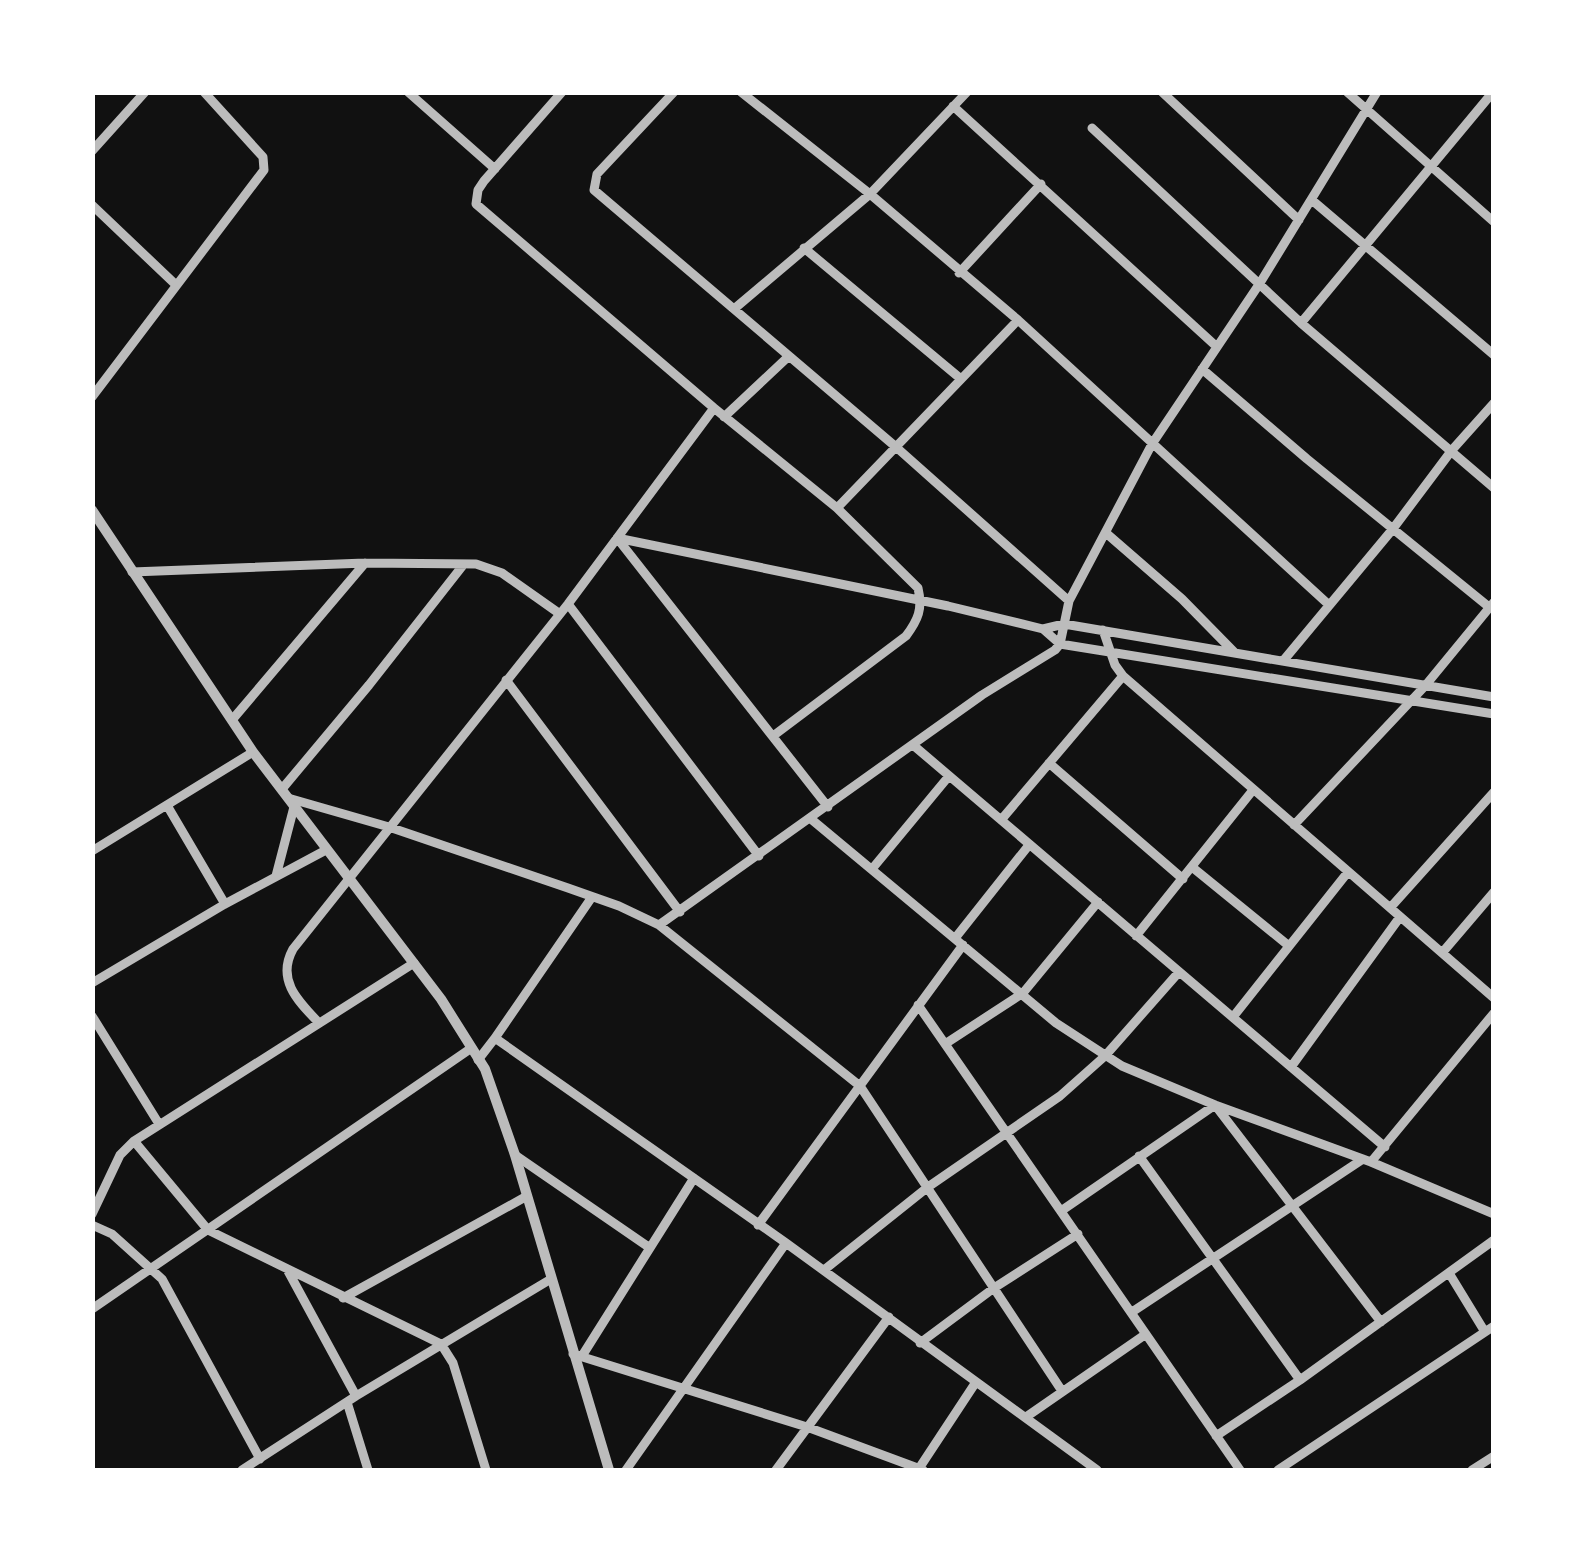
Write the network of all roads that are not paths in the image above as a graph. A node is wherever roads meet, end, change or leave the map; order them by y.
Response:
1 (144, 92) edge
2 (204, 92) edge
3 (408, 92) edge
4 (562, 92) edge
5 (674, 92) edge
6 (741, 92) edge
7 (967, 92) edge
8 (1162, 92) edge
9 (1347, 92) edge
10 (1377, 92) edge
11 (1493, 92) edge
12 (953, 106) junction
13 (1366, 110) junction
14 (1092, 128) dead end
15 (92, 150) edge
16 (1430, 166) junction
17 (495, 169) junction
18 (1042, 184) junction
19 (870, 194) junction
20 (1313, 201) junction
21 (92, 205) edge
22 (1299, 220) junction
23 (1494, 222) edge
24 (1366, 246) junction
25 (804, 248) junction
26 (959, 272) junction
27 (1260, 283) junction
28 (176, 284) junction
29 (734, 308) junction
30 (1018, 320) junction
31 (1301, 324) junction
32 (1217, 347) junction
33 (1494, 355) edge
34 (790, 356) junction
35 (1202, 369) junction
36 (961, 379) junction
37 (92, 397) edge
38 (1494, 404) edge
39 (714, 408) junction
40 (724, 416) junction
41 (1152, 444) junction
42 (896, 447) junction
43 (1452, 450) junction
44 (1494, 488) edge
45 (837, 508) junction
46 (92, 510) edge
47 (1392, 530) junction
48 (1106, 533) junction
49 (616, 538) junction
50 (365, 563) junction
51 (464, 564) junction
52 (132, 572) junction
53 (921, 600) junction
54 (1069, 601) junction
55 (568, 604) junction
56 (1328, 604) junction
57 (1491, 605) edge
58 (560, 614) junction
59 (1064, 624) junction
60 (1043, 629) junction
61 (1103, 630) junction
62 (1060, 644) junction
63 (1110, 652) junction
64 (1235, 653) junction
65 (1282, 661) junction
66 (1123, 676) junction
67 (506, 680) junction
68 (1425, 686) junction
69 (1494, 697) edge
70 (1410, 700) junction
71 (1494, 714) edge
72 (232, 720) junction
73 (773, 736) junction
74 (913, 745) junction
75 (252, 752) junction
76 (1049, 762) junction
77 (949, 776) junction
78 (1253, 790) junction
79 (1494, 792) edge
80 (288, 798) junction
81 (828, 806) junction
82 (168, 807) junction
83 (811, 818) junction
84 (1001, 820) junction
85 (1294, 825) junction
86 (389, 827) junction
87 (92, 835) edge
88 (1029, 844) junction
89 (97, 848) edge
90 (326, 850) junction
91 (759, 856) junction
92 (1192, 867) junction
93 (872, 869) junction
94 (1348, 872) junction
95 (276, 876) junction
96 (1183, 879) junction
97 (348, 880) junction
98 (1494, 892) edge
99 (592, 896) junction
100 (1098, 902) junction
101 (226, 904) junction
102 (1390, 908) junction
103 (680, 912) junction
104 (1400, 917) junction
105 (659, 925) junction
106 (1136, 936) junction
107 (959, 941) junction
108 (1288, 946) junction
109 (1442, 953) junction
110 (414, 962) junction
111 (1179, 972) junction
112 (92, 983) edge
113 (1022, 993) junction
114 (1494, 998) edge
115 (918, 1006) junction
116 (1494, 1013) edge
117 (92, 1016) edge
118 (1233, 1018) junction
119 (319, 1023) junction
120 (494, 1038) junction
121 (945, 1044) junction
122 (470, 1049) junction
123 (1105, 1056) junction
124 (478, 1060) junction
125 (1291, 1067) junction
126 (860, 1086) junction
127 (1214, 1104) junction
128 (159, 1124) junction
129 (1006, 1131) junction
130 (134, 1141) junction
131 (1385, 1147) junction
132 (515, 1155) junction
133 (1139, 1156) junction
134 (1367, 1160) junction
135 (694, 1178) junction
136 (928, 1187) junction
137 (527, 1196) junction
138 (1293, 1206) junction
139 (1061, 1211) junction
140 (1493, 1213) edge
141 (92, 1214) edge
142 (92, 1225) edge
143 (758, 1225) junction
144 (208, 1230) junction
145 (1078, 1234) junction
146 (1494, 1240) edge
147 (786, 1243) junction
148 (650, 1248) junction
149 (1214, 1257) junction
150 (152, 1268) junction
151 (287, 1270) junction
152 (824, 1270) junction
153 (1448, 1273) junction
154 (551, 1279) junction
155 (994, 1288) junction
156 (343, 1298) junction
157 (92, 1309) edge
158 (1132, 1312) junction
159 (889, 1317) junction
160 (1381, 1322) junction
161 (1489, 1329) edge
162 (1146, 1334) junction
163 (920, 1343) junction
164 (441, 1344) junction
165 (578, 1355) junction
166 (1300, 1380) junction
167 (976, 1382) junction
168 (684, 1388) junction
169 (1062, 1391) junction
170 (352, 1399) junction
171 (1026, 1417) junction
172 (807, 1428) junction
173 (1216, 1436) junction
174 (1494, 1456) edge
175 (260, 1459) junction
176 (1084, 1461) junction
177 (242, 1470) edge
178 (368, 1470) edge
179 (486, 1470) edge
180 (610, 1470) edge
181 (627, 1470) edge
182 (776, 1470) edge
183 (920, 1470) edge
184 (1077, 1470) edge
185 (1097, 1470) edge
186 (1240, 1470) edge
187 (1278, 1470) edge
188 (1472, 1470) edge

1 - 15 street
2 - 28 street
3 - 17 street
4 - 17 street
5 - 29 street
6 - 19 street
7 - 12 street
8 - 22 street
9 - 13 street
10 - 13 street
11 - 16 street
12 - 18 street
12 - 19 street
13 - 16 street
13 - 20 street
14 - 27 street
16 - 23 street
16 - 24 street
17 - 39 street
18 - 26 street
18 - 32 street
19 - 25 street
19 - 26 street
20 - 22 street
20 - 24 street
21 - 28 street
22 - 27 street
24 - 31 street
24 - 33 street
25 - 29 street
25 - 36 street
26 - 30 street
27 - 31 street
27 - 32 street
28 - 37 street
29 - 34 street
30 - 36 street
30 - 41 street
31 - 43 street
32 - 35 street
34 - 40 street
34 - 42 street
35 - 41 street
35 - 47 street
36 - 42 street
38 - 43 street
39 - 40 street
39 - 49 street
40 - 45 street
41 - 48 street
41 - 56 street
42 - 45 street
42 - 54 street
43 - 44 street
43 - 47 street
45 - 53 street
46 - 52 street
47 - 56 street
47 - 57 street
48 - 54 street
48 - 64 street
49 - 53 street
49 - 55 street
49 - 73 street
50 - 51 street
50 - 52 street
50 - 72 street
51 - 58 street
51 - 80 street
52 - 72 street
53 - 60 street
53 - 73 street
54 - 59 street
55 - 58 street
55 - 91 street
56 - 65 street
57 - 68 street
58 - 67 street
59 - 60 street
59 - 61 street
59 - 62 street
60 - 62 street
61 - 63 street
61 - 64 street
62 - 63 street
62 - 74 street
63 - 66 street
63 - 70 street
64 - 65 street
65 - 68 street
66 - 76 street
66 - 78 street
67 - 86 street
67 - 103 street
68 - 69 street
68 - 70 street
70 - 71 street
70 - 85 street
72 - 75 street
73 - 81 street
74 - 77 street
74 - 81 street
75 - 80 street
75 - 82 street
76 - 84 street
76 - 96 street
77 - 84 street
77 - 93 street
78 - 85 street
78 - 92 street
79 - 102 street
80 - 86 street
80 - 90 street
80 - 95 street
81 - 83 street
82 - 89 street
82 - 101 street
83 - 91 street
83 - 93 street
84 - 88 street
85 - 94 street
86 - 97 street
86 - 99 street
87 - 89 street
88 - 100 street
88 - 107 street
90 - 95 street
90 - 97 street
91 - 103 street
92 - 96 street
92 - 108 street
93 - 107 street
94 - 102 street
94 - 108 street
95 - 101 street
96 - 106 street
97 - 110 street
97 - 119 street
98 - 109 street
99 - 105 street
99 - 120 street
100 - 106 street
100 - 113 street
101 - 112 street
102 - 104 street
103 - 105 street
104 - 109 street
104 - 125 street
105 - 126 street
106 - 111 street
107 - 113 street
107 - 115 street
108 - 118 street
109 - 114 street
110 - 119 street
110 - 122 street
111 - 118 street
111 - 123 street
113 - 121 street
113 - 123 street
115 - 121 street
115 - 126 street
116 - 131 street
117 - 128 street
118 - 125 street
119 - 128 street
120 - 124 street
120 - 135 street
121 - 129 street
122 - 124 street
122 - 144 street
123 - 127 street
123 - 129 street
124 - 132 street
125 - 131 street
126 - 136 street
126 - 143 street
127 - 133 street
127 - 134 street
127 - 138 street
128 - 130 street
129 - 136 street
129 - 139 street
130 - 141 street
130 - 144 street
131 - 134 street
132 - 137 street
132 - 148 street
133 - 139 street
133 - 149 street
134 - 138 street
134 - 140 street
135 - 143 street
135 - 148 street
136 - 152 street
136 - 155 street
137 - 154 street
137 - 156 street
138 - 149 street
138 - 160 street
139 - 145 street
142 - 150 street
143 - 147 street
144 - 150 street
144 - 151 street
145 - 155 street
145 - 158 street
146 - 153 street
147 - 152 street
147 - 168 street
148 - 165 street
149 - 158 street
149 - 166 street
150 - 157 street
150 - 175 street
151 - 156 street
151 - 170 street
152 - 159 street
153 - 160 street
153 - 161 street
154 - 164 street
154 - 165 street
155 - 163 street
155 - 169 street
156 - 164 street
158 - 162 street
159 - 163 street
159 - 172 street
160 - 166 street
161 - 187 street
162 - 169 street
162 - 173 street
163 - 167 street
164 - 170 street
164 - 179 street
165 - 168 street
165 - 180 street
166 - 173 street
167 - 171 street
167 - 183 street
168 - 172 street
168 - 181 street
169 - 171 street
170 - 175 street
170 - 178 street
171 - 176 street
172 - 182 street
172 - 183 street
173 - 186 street
174 - 188 street
175 - 177 street
176 - 184 street
176 - 185 street

